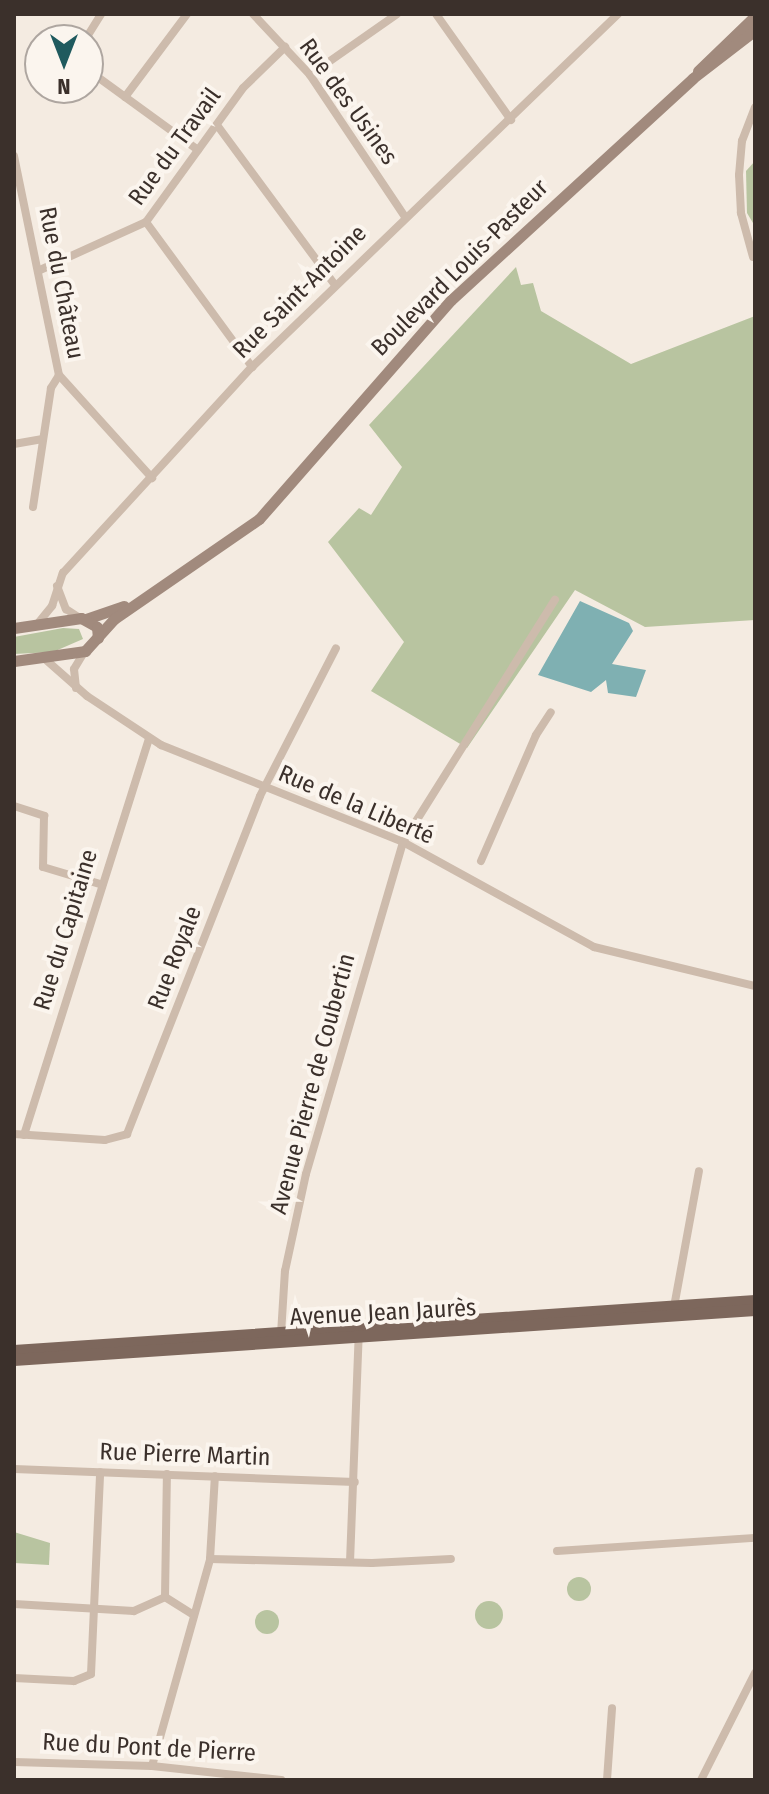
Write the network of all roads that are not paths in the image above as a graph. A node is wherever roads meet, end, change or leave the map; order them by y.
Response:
1 (187, 14) edge
2 (253, 14) edge
3 (397, 14) edge
4 (436, 14) edge
5 (618, 14) edge
6 (755, 16) edge
7 (755, 30) edge
8 (285, 47) junction
9 (310, 75) junction
10 (693, 78) junction
11 (104, 82) edge
12 (125, 97) junction
13 (755, 107) edge
14 (511, 120) junction
15 (217, 125) junction
16 (198, 150) junction
17 (14, 156) edge
18 (405, 217) junction
19 (146, 222) junction
20 (753, 257) dead end
21 (40, 270) junction
22 (335, 285) junction
23 (252, 367) junction
24 (59, 375) junction
25 (43, 439) junction
26 (14, 444) edge
27 (152, 478) junction
28 (33, 507) dead end
29 (57, 583) junction
30 (143, 598) junction
31 (555, 600) dead end
32 (83, 619) junction
33 (39, 622) junction
34 (14, 628) edge
35 (98, 638) junction
36 (336, 648) dead end
37 (85, 651) junction
38 (45, 659) junction
39 (15, 661) edge
40 (76, 689) junction
41 (551, 712) dead end
42 (149, 739) junction
43 (264, 788) junction
44 (14, 806) edge
45 (403, 842) junction
46 (481, 861) dead end
47 (100, 884) junction
48 (755, 986) edge
49 (19, 1135) edge
50 (699, 1171) dead end
51 (755, 1301) edge
52 (674, 1307) junction
53 (755, 1310) edge
54 (591, 1317) junction
55 (359, 1332) junction
56 (281, 1336) junction
57 (14, 1351) edge
58 (14, 1360) edge
59 (14, 1469) edge
60 (100, 1472) junction
61 (167, 1474) junction
62 (215, 1476) junction
63 (355, 1482) junction
64 (755, 1538) edge
65 (557, 1551) dead end
66 (210, 1559) junction
67 (451, 1559) dead end
68 (350, 1562) junction
69 (165, 1597) junction
70 (14, 1604) edge
71 (96, 1607) junction
72 (194, 1615) junction
73 (755, 1673) edge
74 (14, 1678) edge
75 (612, 1708) dead end
76 (14, 1762) edge
77 (152, 1766) junction
78 (281, 1780) edge
79 (607, 1780) edge
80 (701, 1780) edge

1 - 12 street
2 - 8 street, Rue des Usines
3 - 9 street
4 - 14 street
5 - 14 street, Rue Saint-Antoine
6 - 10 main road
7 - 10 main road, Boulevard Louis-Pasteur
8 - 9 street, Rue des Usines
8 - 15 street, Rue du Travail
9 - 18 street, Rue des Usines
10 - 30 main road, Boulevard Louis-Pasteur
11 - 12 street
12 - 16 street
13 - 20 street
14 - 18 street, Rue Saint-Antoine
15 - 16 street, Rue du Travail
15 - 22 street
16 - 19 street, Rue du Travail
17 - 21 street, Rue du Château
18 - 22 street, Rue Saint-Antoine
19 - 21 street, Rue du Travail
19 - 23 street
21 - 24 street, Rue du Château
22 - 23 street, Rue Saint-Antoine
23 - 27 street, Rue Saint-Antoine
24 - 25 street
24 - 27 street, Rue du Château
25 - 26 street
25 - 28 street
27 - 29 street, Rue Saint-Antoine
29 - 32 street
29 - 33 street, Rue Saint-Antoine
30 - 32 main road
30 - 35 main road, Boulevard Louis-Pasteur
31 - 45 street, Avenue Pierre de Coubertin
32 - 33 main road
32 - 35 main road
33 - 34 main road
35 - 37 main road, Boulevard Louis-Pasteur
36 - 43 street, Rue Royale
37 - 38 main road
37 - 40 street
38 - 39 main road
38 - 40 street, Rue de la Liberté
40 - 42 street, Rue de la Liberté
41 - 46 street
42 - 43 street, Rue de la Liberté
42 - 47 street, Rue du Capitaine
43 - 45 street, Rue de la Liberté
43 - 49 street, Rue Royale
44 - 47 street
45 - 48 street, Rue de la Liberté
45 - 56 street, Avenue Pierre de Coubertin
47 - 49 street, Rue du Capitaine
50 - 52 street
51 - 52 main road, Avenue Jean Jaurès
52 - 54 main road, Avenue Jean Jaurès
53 - 54 main road, Avenue Jean Jaurès
54 - 55 main road, Avenue Jean Jaurès
55 - 56 main road, Avenue Jean Jaurès
55 - 63 street
56 - 57 main road, Avenue Jean Jaurès
56 - 58 main road, Avenue Jean Jaurès
59 - 60 street, Rue Pierre Martin
60 - 61 street, Rue Pierre Martin
60 - 71 street
61 - 62 street, Rue Pierre Martin
61 - 69 street
62 - 63 street, Rue Pierre Martin
62 - 66 street
63 - 68 street
64 - 65 street
66 - 68 street
66 - 72 street
67 - 68 street
69 - 71 street
69 - 72 street
70 - 71 street
71 - 74 street
72 - 77 street
73 - 80 street
75 - 79 street
76 - 77 street, Rue du Pont de Pierre
77 - 78 street, Rue du Pont de Pierre

